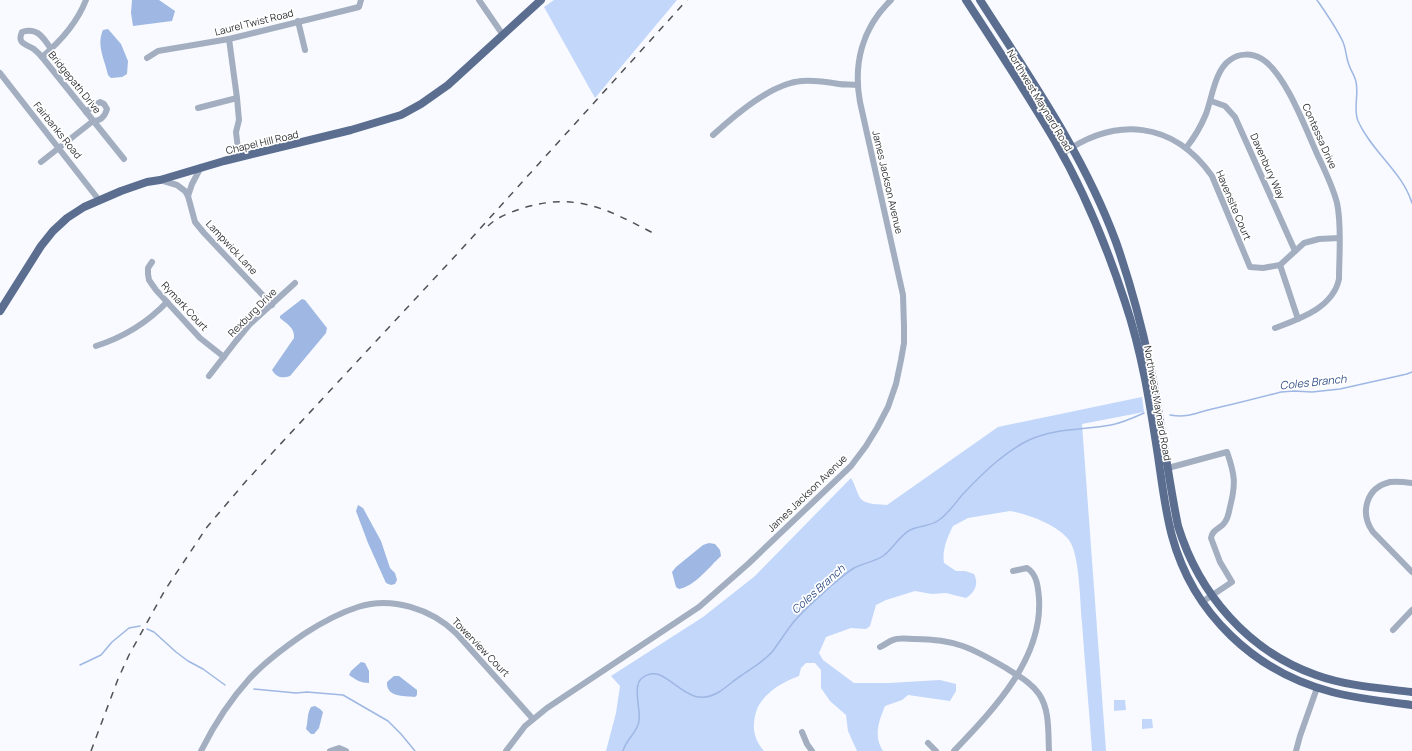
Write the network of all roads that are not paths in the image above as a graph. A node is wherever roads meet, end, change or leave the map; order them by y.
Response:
1 (86, 0) edge
2 (361, 0) edge
3 (479, 0) edge
4 (542, 0) edge
5 (890, 0) edge
6 (966, 0) edge
7 (980, 0) edge
8 (298, 21) junction
9 (502, 35) junction
10 (229, 39) junction
11 (51, 49) junction
12 (304, 50) dead end
13 (42, 57) junction
14 (147, 58) dead end
15 (0, 73) edge
16 (858, 85) junction
17 (238, 98) junction
18 (1211, 100) junction
19 (198, 108) dead end
20 (86, 112) junction
21 (93, 121) junction
22 (713, 135) dead end
23 (1072, 146) junction
24 (60, 148) junction
25 (1186, 148) junction
26 (1062, 154) junction
27 (238, 158) junction
28 (124, 159) dead end
29 (41, 162) dead end
30 (201, 167) junction
31 (160, 180) junction
32 (188, 196) junction
33 (99, 200) junction
34 (1339, 238) junction
35 (1295, 250) junction
36 (152, 262) dead end
37 (1280, 265) junction
38 (295, 283) dead end
39 (167, 302) junction
40 (272, 305) junction
41 (0, 311) edge
42 (1298, 319) junction
43 (1275, 328) dead end
44 (96, 346) dead end
45 (224, 356) junction
46 (209, 376) dead end
47 (1168, 468) junction
48 (1412, 483) edge
49 (1013, 572) dead end
50 (1412, 572) edge
51 (1212, 596) junction
52 (1202, 602) junction
53 (1412, 610) edge
54 (1393, 630) dead end
55 (880, 647) dead end
56 (1017, 675) junction
57 (1321, 676) junction
58 (1317, 688) junction
59 (1412, 692) edge
60 (1412, 705) edge
61 (533, 719) junction
62 (802, 732) dead end
63 (928, 743) dead end
64 (201, 751) edge
65 (330, 751) edge
66 (346, 751) edge
67 (506, 751) edge
68 (812, 751) edge
69 (936, 751) edge
70 (954, 751) edge
71 (1049, 751) edge
72 (1296, 751) edge

1 - 11 street
2 - 8 street, Laurel Twist Road
3 - 9 street
4 - 9 main road, Chapel Hill Road
5 - 16 street, James Jackson Avenue
6 - 26 main road, Northwest Maynard Road
7 - 23 main road, Northwest Maynard Road
8 - 10 street, Laurel Twist Road
8 - 12 street
9 - 27 main road, Chapel Hill Road
10 - 14 street, Laurel Twist Road
10 - 17 street
11 - 13 street
11 - 13 street, Bridgepath Drive
13 - 20 street, Bridgepath Drive
15 - 24 street, Fairbanks Road
16 - 22 street
16 - 61 street, James Jackson Avenue
17 - 19 street
17 - 27 street
18 - 25 street, Contessa Drive
18 - 34 street, Contessa Drive
18 - 35 street, Davenbury Way
20 - 21 street, Bridgepath Drive
20 - 21 street
21 - 24 street
21 - 28 street, Bridgepath Drive
23 - 25 street, Havensite Court
23 - 26 street, Havensite Court
23 - 47 main road, Northwest Maynard Road
24 - 29 street
24 - 33 street, Fairbanks Road
25 - 37 street, Havensite Court
26 - 52 main road, Northwest Maynard Road
27 - 30 main road, Chapel Hill Road
30 - 31 main road, Chapel Hill Road
30 - 32 street
31 - 32 street
31 - 33 main road, Chapel Hill Road
32 - 40 street, Lampwick Lane
33 - 41 main road, Chapel Hill Road
34 - 35 street
34 - 42 street, Contessa Drive
35 - 37 street
36 - 39 street, Rymark Court
37 - 42 street
38 - 40 street, Rexburg Drive
39 - 44 street
39 - 45 street, Rymark Court
40 - 45 street, Rexburg Drive
42 - 43 street, Contessa Drive
45 - 46 street, Rexburg Drive
47 - 51 main road, Northwest Maynard Road
47 - 51 street
48 - 50 street
49 - 56 street
51 - 52 street
51 - 57 main road, Northwest Maynard Road
52 - 58 main road, Northwest Maynard Road
53 - 54 street
55 - 56 street
56 - 70 street
56 - 71 street
57 - 58 main road
57 - 59 main road, Northwest Maynard Road
58 - 60 main road, Northwest Maynard Road
58 - 72 street
61 - 64 street, Towerview Court
61 - 67 street, James Jackson Avenue
62 - 68 street
63 - 69 street
65 - 66 street

